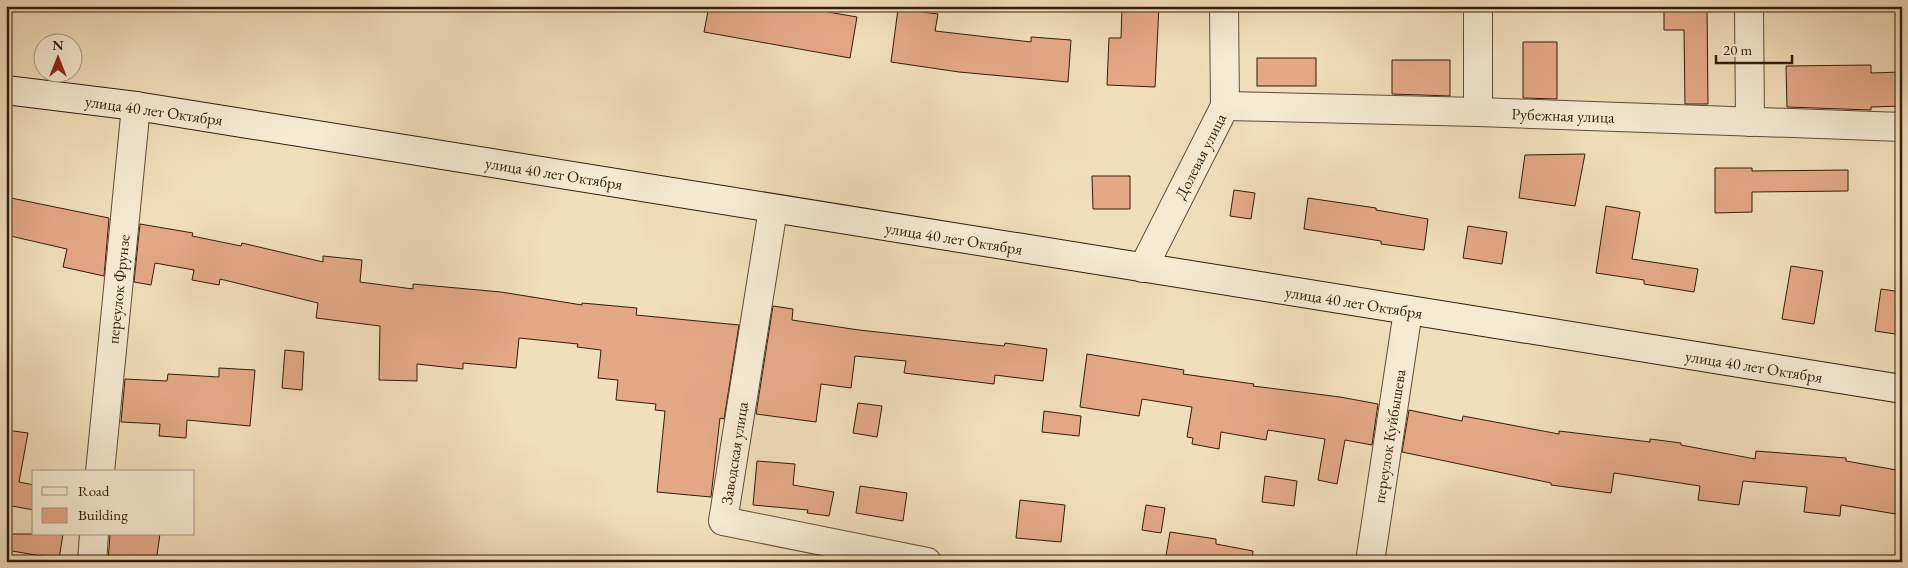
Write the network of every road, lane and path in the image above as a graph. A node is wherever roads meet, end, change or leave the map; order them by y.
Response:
1 (1224, 6) edge
2 (1478, 6) edge
3 (1748, 6) edge
4 (6, 90) edge
5 (136, 106) junction
6 (1225, 106) junction
7 (1478, 112) junction
8 (1750, 122) junction
9 (1902, 127) edge
10 (773, 209) junction
11 (1143, 268) junction
12 (1408, 311) junction
13 (1902, 389) edge
14 (100, 470) edge
15 (94, 536) edge
16 (92, 562) edge
17 (927, 562) edge
18 (1370, 562) edge

1 - 6 street, Долевая улица
2 - 7 street
3 - 8 street
4 - 5 street, улица 40 лет Октября
5 - 10 street, улица 40 лет Октября
5 - 14 street, переулок Фрунзе
6 - 7 street, Рубежная улица
6 - 11 street, Долевая улица
7 - 8 street, Рубежная улица
8 - 9 street, Рубежная улица
10 - 11 street, улица 40 лет Октября
10 - 17 street, Заводская улица
11 - 12 street, улица 40 лет Октября
12 - 13 street, улица 40 лет Октября
12 - 18 street, переулок Куйбышева
15 - 16 street

